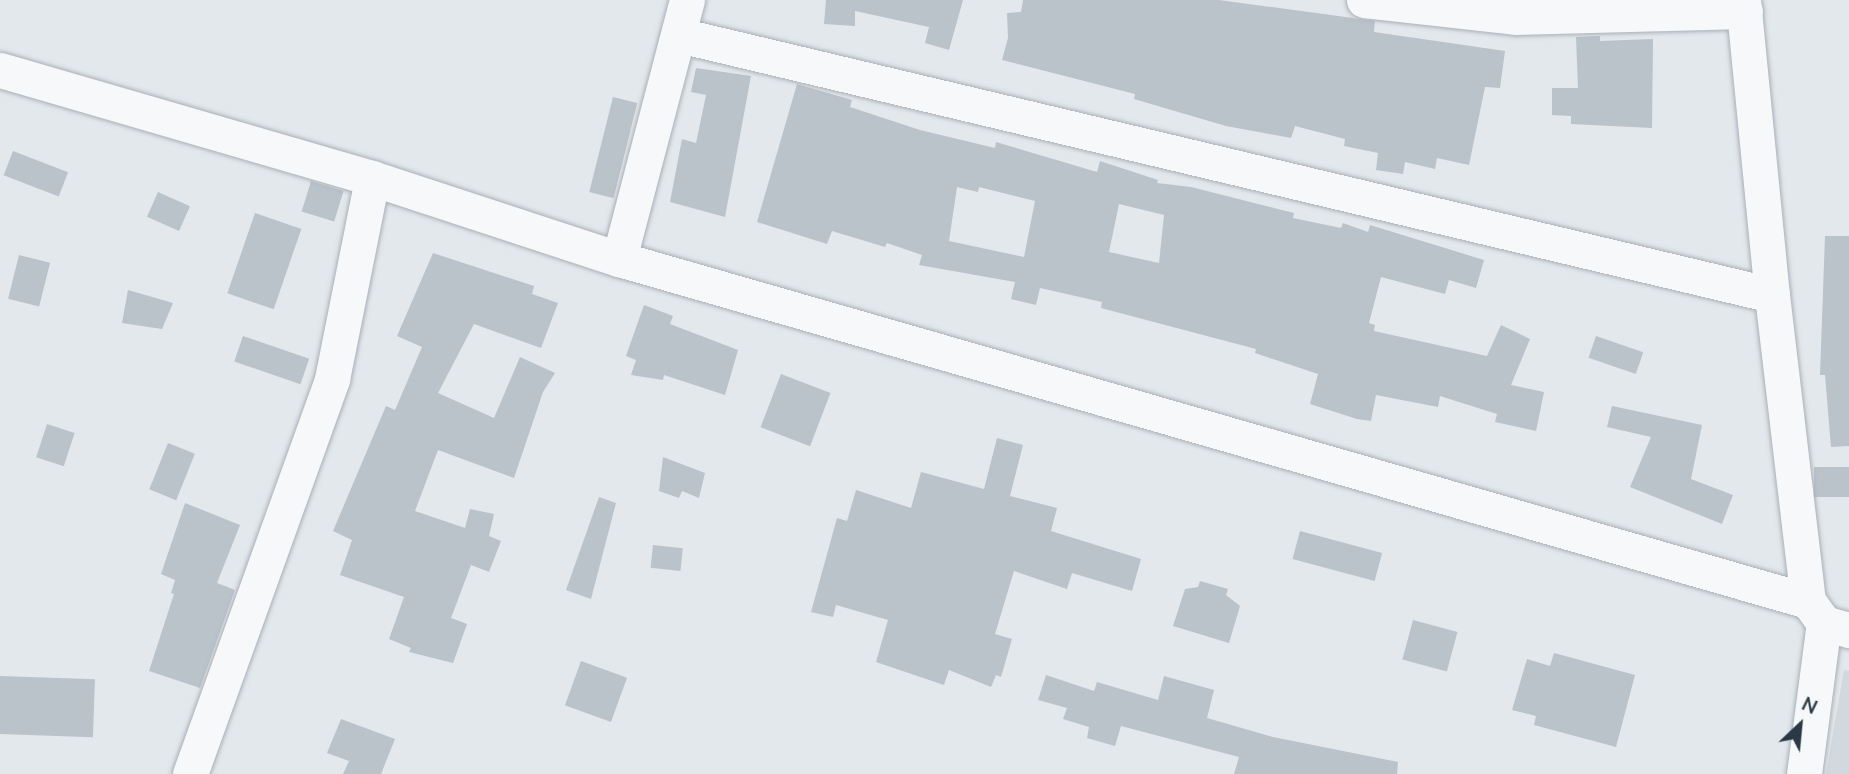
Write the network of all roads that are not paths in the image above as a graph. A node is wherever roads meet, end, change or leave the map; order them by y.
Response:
1 (687, 0) edge
2 (1364, 0) edge
3 (1744, 6) edge
4 (679, 34) junction
5 (0, 70) edge
6 (372, 178) junction
7 (619, 259) junction
8 (1772, 295) junction
9 (1827, 618) edge
10 (190, 774) edge
11 (1804, 774) edge

1 - 4 street
2 - 3 street
3 - 8 street
4 - 7 street
4 - 8 street
5 - 6 street
6 - 7 street
6 - 10 street
7 - 9 street
8 - 9 street
9 - 11 street

